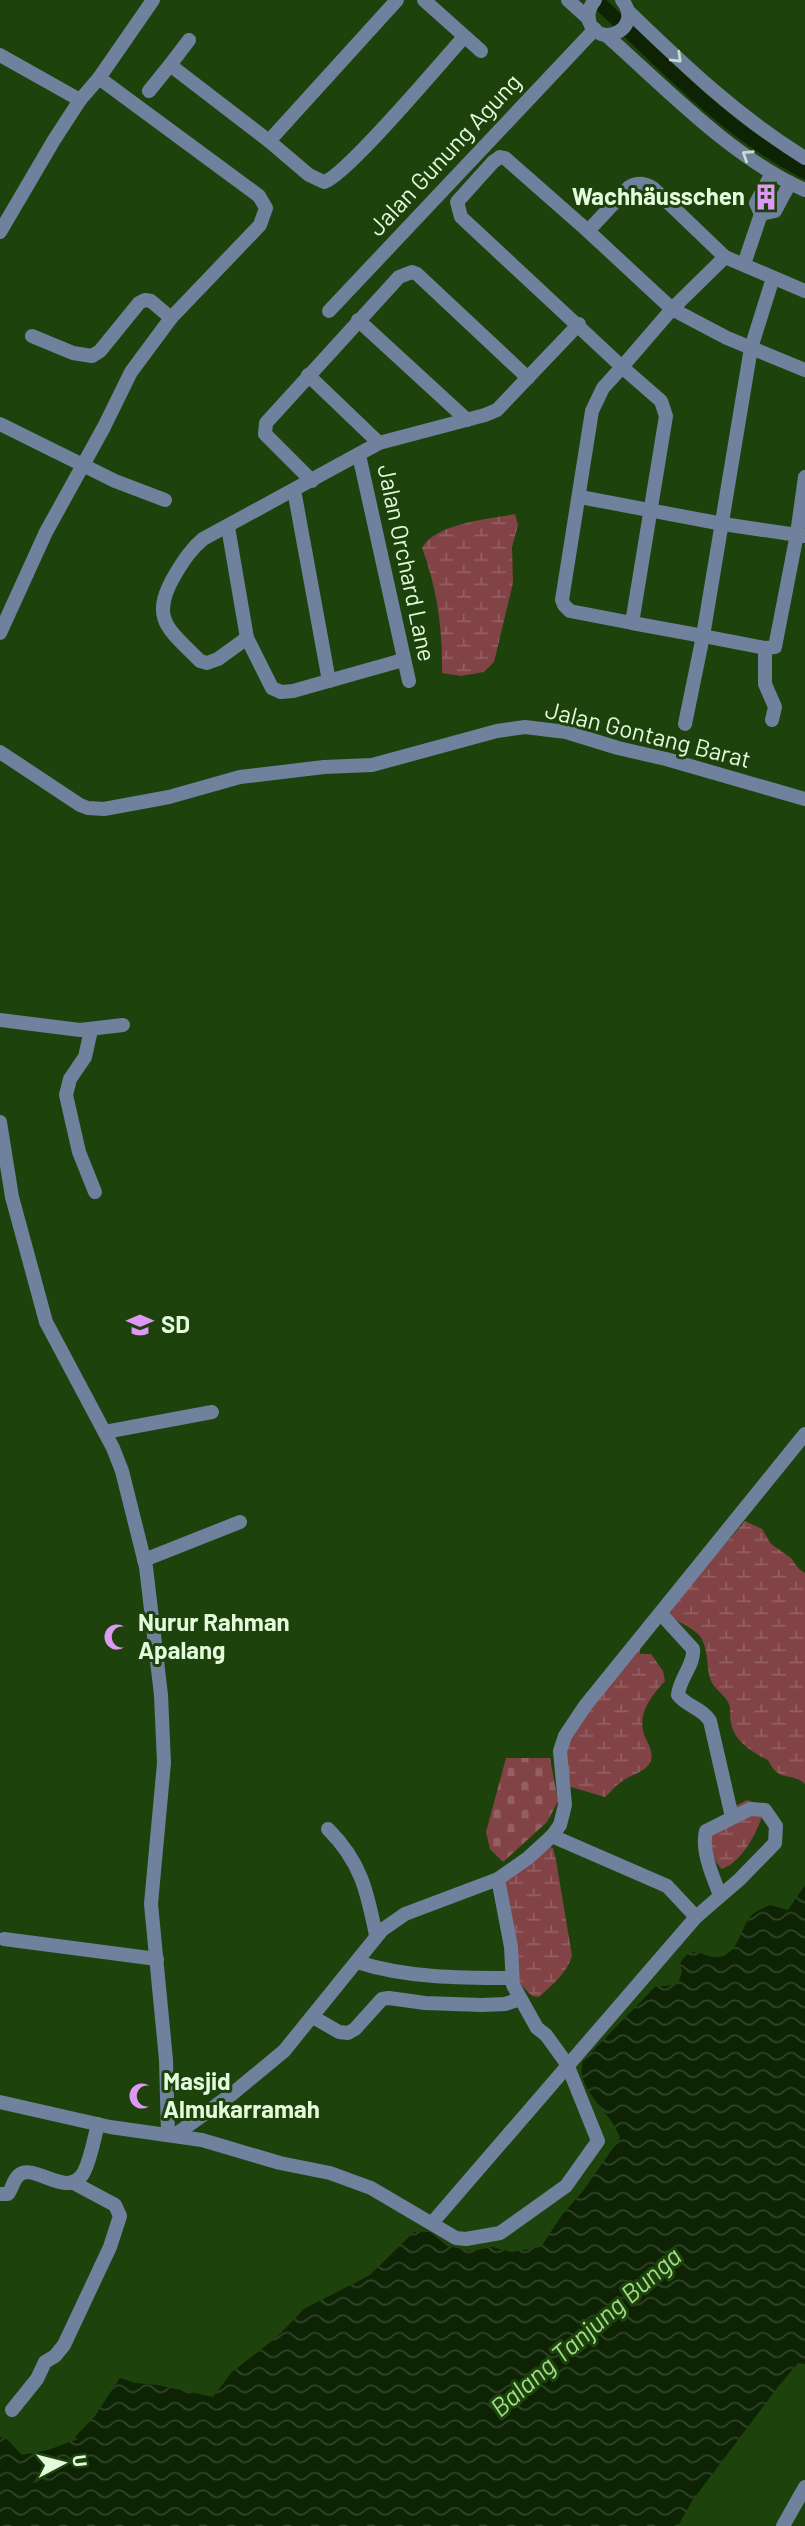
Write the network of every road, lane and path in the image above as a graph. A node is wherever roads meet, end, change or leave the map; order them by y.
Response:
1 (153, 0) edge
2 (397, 0) edge
3 (424, 0) edge
4 (568, 0) edge
5 (626, 9) edge
6 (598, 22) edge
7 (464, 37) junction
8 (189, 40) dead end
9 (481, 51) dead end
10 (0, 55) edge
11 (170, 65) junction
12 (99, 78) junction
13 (149, 90) dead end
14 (80, 100) junction
15 (269, 141) junction
16 (805, 158) edge
17 (772, 173) junction
18 (790, 183) junction
19 (805, 190) edge
20 (761, 214) junction
21 (588, 230) junction
22 (0, 232) edge
23 (725, 257) junction
24 (744, 264) junction
25 (773, 278) junction
26 (805, 291) edge
27 (672, 309) junction
28 (329, 311) dead end
29 (171, 318) junction
30 (358, 320) junction
31 (579, 324) junction
32 (32, 336) dead end
33 (751, 348) junction
34 (622, 367) junction
35 (805, 370) edge
36 (308, 375) junction
37 (528, 378) junction
38 (467, 420) junction
39 (0, 424) edge
40 (379, 443) junction
41 (359, 455) junction
42 (82, 466) junction
43 (805, 477) edge
44 (312, 481) junction
45 (295, 490) junction
46 (580, 497) junction
47 (165, 500) dead end
48 (652, 510) junction
49 (723, 524) junction
50 (228, 527) junction
51 (801, 535) edge
52 (632, 623) junction
53 (0, 633) edge
54 (703, 636) junction
55 (247, 638) junction
56 (765, 648) junction
57 (403, 660) junction
58 (329, 681) junction
59 (408, 681) dead end
60 (772, 720) dead end
61 (685, 724) dead end
62 (0, 752) edge
63 (805, 799) edge
64 (0, 1020) edge
65 (123, 1025) dead end
66 (91, 1030) junction
67 (0, 1122) edge
68 (95, 1192) dead end
69 (212, 1412) dead end
70 (105, 1432) junction
71 (805, 1434) edge
72 (240, 1522) dead end
73 (144, 1560) junction
74 (661, 1614) junction
75 (732, 1817) junction
76 (328, 1829) dead end
77 (552, 1836) junction
78 (498, 1879) junction
79 (720, 1895) junction
80 (696, 1917) junction
81 (376, 1935) junction
82 (4, 1939) dead end
83 (157, 1959) junction
84 (357, 1962) junction
85 (512, 1978) junction
86 (520, 2000) junction
87 (313, 2017) junction
88 (567, 2064) junction
89 (0, 2102) edge
90 (98, 2124) junction
91 (172, 2135) junction
92 (72, 2182) junction
93 (0, 2194) edge
94 (432, 2223) junction
95 (12, 2410) dead end
96 (805, 2487) edge
97 (783, 2526) edge

1 - 12 street
2 - 15 street
3 - 7 street
4 - 6 street
5 - 6 street, Jalan Gunung Agung
5 -> 16 street
17 -> 6 street
6 - 28 street, Jalan Gunung Agung
7 - 9 street
7 - 15 street
8 - 11 street
10 - 14 street
11 - 13 street
11 - 15 street
12 - 14 street
12 - 29 street
14 - 22 street
17 - 18 street
17 - 20 street
18 - 19 street
18 - 20 street
20 - 24 street
21 - 23 street
21 - 27 street
21 - 31 street
23 - 24 street
23 - 27 street
24 - 25 street
25 - 26 street
25 - 33 street
27 - 33 street
27 - 34 street
29 - 32 street
29 - 42 street
30 - 36 street
30 - 37 street
30 - 38 street
31 - 34 street
31 - 37 street
33 - 35 street
33 - 49 street
34 - 46 street
34 - 48 street
36 - 40 street
36 - 44 street
37 - 38 street
38 - 40 street
39 - 42 street
40 - 41 street
41 - 44 street
41 - 57 street, Jalan Orchard Lane
42 - 47 street
42 - 53 street
43 - 51 street
44 - 45 street
45 - 50 street
45 - 58 street
46 - 48 street
46 - 52 street
48 - 49 street
48 - 52 street
49 - 51 street
49 - 54 street
50 - 55 street
50 - 55 street
51 - 56 street
52 - 54 street
54 - 56 street
54 - 61 street
55 - 58 street
56 - 60 street
57 - 58 street
57 - 59 street, Jalan Orchard Lane
62 - 63 street, Jalan Gontang Barat
64 - 66 street
65 - 66 street
66 - 68 street
67 - 70 street
69 - 70 street
70 - 73 street
71 - 74 street
72 - 73 street
73 - 83 street
74 - 75 street
74 - 77 street
75 - 79 street
75 - 79 street
76 - 81 street
77 - 78 street
77 - 80 street
78 - 81 street
78 - 85 street
79 - 80 street
80 - 88 street
81 - 84 street
82 - 83 street
83 - 91 street
84 - 85 street
84 - 87 street
85 - 86 street
86 - 87 street
86 - 88 street
87 - 91 street
88 - 94 street
88 - 94 street
89 - 90 street
90 - 91 street
90 - 92 street
91 - 94 street
92 - 93 street
92 - 95 street
96 - 97 street

